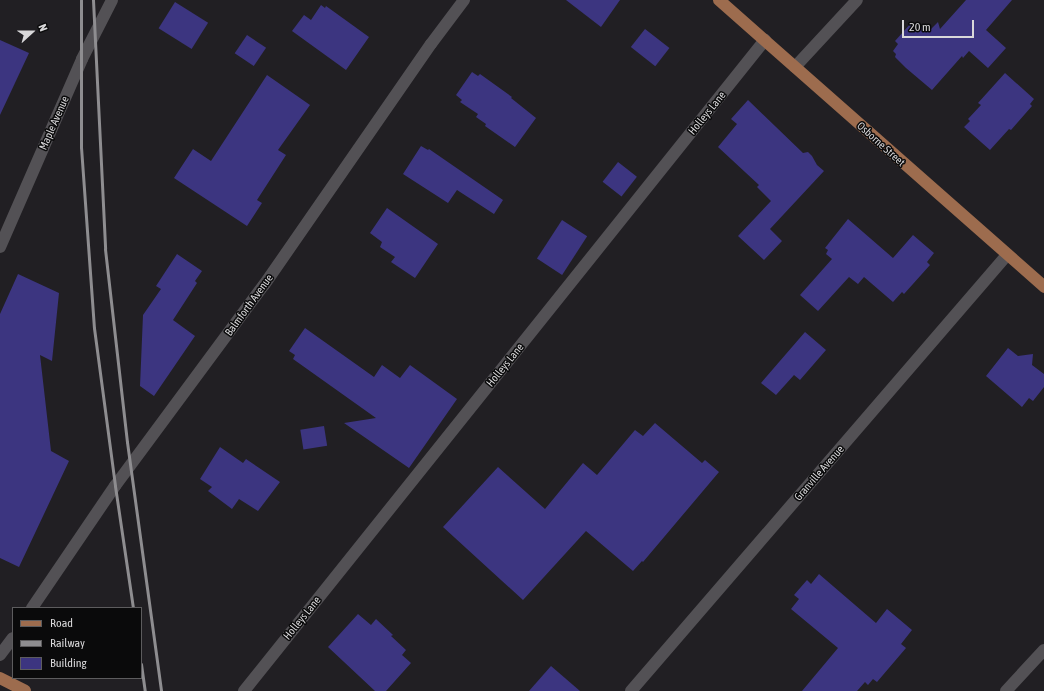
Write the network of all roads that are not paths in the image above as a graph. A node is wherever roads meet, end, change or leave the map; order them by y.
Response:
1 (112, 0) edge
2 (464, 0) edge
3 (719, 0) edge
4 (857, 0) edge
5 (765, 40) junction
6 (795, 67) junction
7 (1, 244) edge
8 (1007, 255) junction
9 (1044, 287) edge
10 (33, 607) edge
11 (12, 639) edge
12 (1044, 650) edge
13 (0, 655) edge
14 (0, 678) edge
15 (25, 691) edge
16 (244, 691) edge
17 (631, 691) edge
18 (1006, 691) edge

1 - 7 street, Maple Avenue
2 - 10 street, Balmforth Avenue
3 - 5 main road, Osborne Street
4 - 6 street
5 - 6 main road, Osborne Street
5 - 16 street, Holleys Lane
6 - 8 main road, Osborne Street
8 - 9 main road, Osborne Street
8 - 17 street, Granville Avenue
11 - 13 street
12 - 18 street
14 - 15 main road

